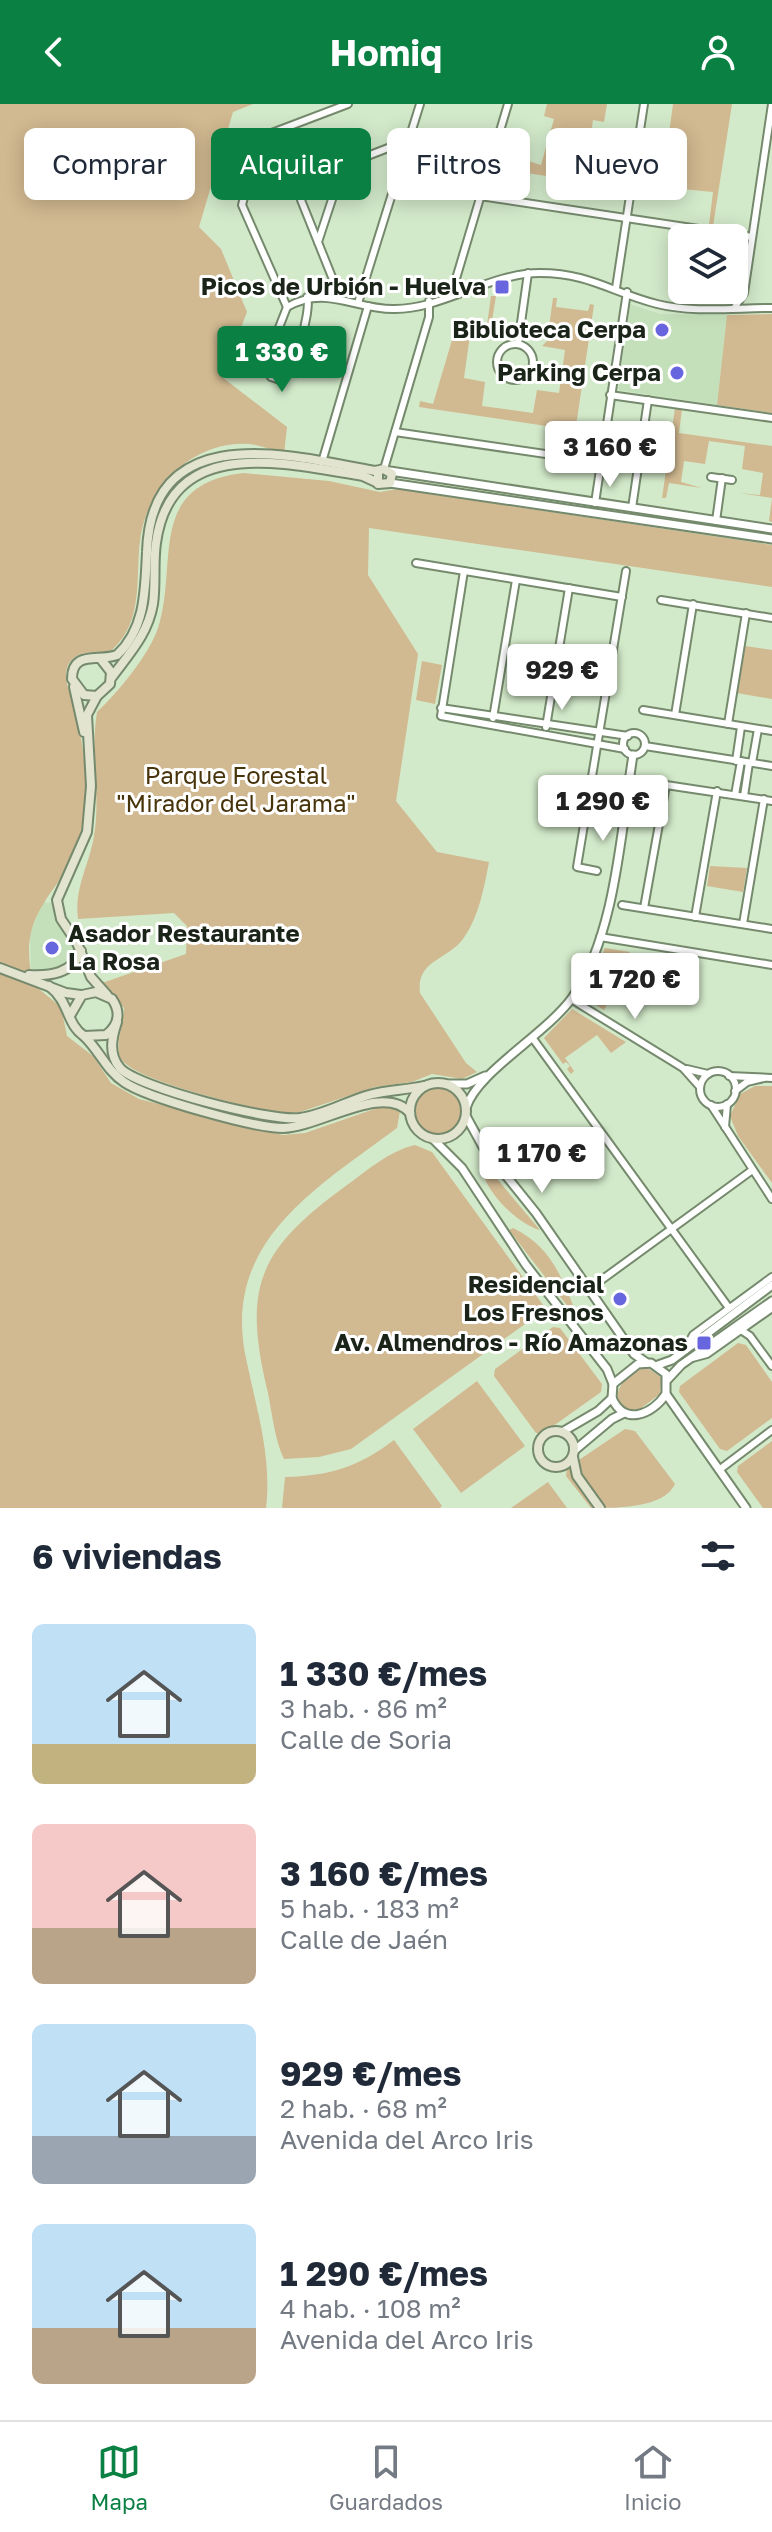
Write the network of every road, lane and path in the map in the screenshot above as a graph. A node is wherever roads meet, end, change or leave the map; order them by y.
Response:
1 (348, 104) edge
2 (420, 104) edge
3 (508, 104) edge
4 (644, 104) edge
5 (772, 104) edge
6 (771, 117) edge
7 (412, 128) edge
8 (501, 128) edge
9 (301, 200) edge
10 (332, 200) edge
11 (390, 200) edge
12 (479, 200) edge
13 (507, 200) edge
14 (628, 218) junction
15 (752, 237) junction
16 (318, 242) junction
17 (748, 265) edge
18 (528, 273) junction
19 (616, 288) junction
20 (627, 292) junction
21 (457, 293) junction
22 (307, 297) junction
23 (337, 298) junction
24 (748, 299) edge
25 (429, 301) junction
26 (358, 303) junction
27 (737, 304) edge
28 (368, 306) junction
29 (287, 307) junction
30 (735, 308) junction
31 (754, 308) junction
32 (772, 308) edge
33 (518, 344) junction
34 (610, 395) junction
35 (648, 400) junction
36 (772, 418) edge
37 (395, 432) junction
38 (322, 462) junction
39 (600, 462) junction
40 (384, 470) junction
41 (711, 477) dead end
42 (722, 478) junction
43 (732, 480) dead end
44 (376, 482) junction
45 (390, 483) junction
46 (595, 503) junction
47 (632, 508) junction
48 (716, 521) junction
49 (772, 529) edge
50 (772, 539) edge
51 (416, 563) dead end
52 (464, 571) junction
53 (626, 571) dead end
54 (516, 580) junction
55 (569, 588) junction
56 (622, 597) junction
57 (661, 600) dead end
58 (693, 604) junction
59 (746, 613) junction
60 (772, 618) edge
61 (100, 658) junction
62 (112, 678) junction
63 (74, 686) junction
64 (97, 696) junction
65 (441, 708) junction
66 (643, 710) dead end
67 (675, 715) junction
68 (494, 716) junction
69 (728, 724) junction
70 (492, 725) junction
71 (547, 725) junction
72 (741, 727) junction
73 (758, 729) junction
74 (772, 731) edge
75 (599, 732) junction
76 (545, 734) junction
77 (628, 736) junction
78 (598, 743) junction
79 (645, 746) junction
80 (89, 748) junction
81 (625, 749) junction
82 (633, 755) junction
83 (745, 762) junction
84 (772, 766) edge
85 (717, 791) junction
86 (740, 795) junction
87 (768, 800) edge
88 (597, 871) dead end
89 (622, 905) dead end
90 (644, 908) junction
91 (695, 917) junction
92 (743, 924) junction
93 (772, 929) edge
94 (600, 937) junction
95 (81, 951) junction
96 (772, 965) edge
97 (86, 966) junction
98 (0, 968) edge
99 (17, 974) junction
100 (49, 986) junction
101 (83, 994) junction
102 (107, 995) junction
103 (571, 999) junction
104 (71, 1014) junction
105 (117, 1022) junction
106 (84, 1036) junction
107 (534, 1040) junction
108 (110, 1058) junction
109 (683, 1068) junction
110 (490, 1073) junction
111 (708, 1074) junction
112 (729, 1076) junction
113 (770, 1077) edge
114 (447, 1084) junction
115 (424, 1086) junction
116 (700, 1087) junction
117 (735, 1091) junction
118 (727, 1104) junction
119 (711, 1105) junction
120 (466, 1112) junction
121 (410, 1113) junction
122 (725, 1130) junction
123 (433, 1139) junction
124 (751, 1171) junction
125 (772, 1199) edge
126 (672, 1228) junction
127 (772, 1277) edge
128 (772, 1285) edge
129 (589, 1289) junction
130 (772, 1301) edge
131 (729, 1308) junction
132 (772, 1308) edge
133 (741, 1330) junction
134 (686, 1349) junction
135 (692, 1358) junction
136 (647, 1363) junction
137 (658, 1365) junction
138 (772, 1366) edge
139 (668, 1379) junction
140 (613, 1384) junction
141 (666, 1394) junction
142 (612, 1398) junction
143 (624, 1413) junction
144 (772, 1430) edge
145 (562, 1432) junction
146 (574, 1453) junction
147 (554, 1468) junction
148 (719, 1470) junction
149 (581, 1483) junction
150 (600, 1508) edge
151 (746, 1508) edge

1 - 29 street
2 - 7 street
3 - 8 street
4 - 14 street
5 - 6 street
6 - 15 street
9 - 16 street
10 - 16 street
11 - 26 street
12 - 21 street
13 - 14 street
14 - 15 street
14 - 19 street
15 - 17 street
16 - 23 street
18 - 19 street
18 - 21 street
18 - 33 street
19 - 20 street
20 - 30 street
20 - 34 street
21 - 25 street
22 - 23 street
22 - 29 street
22 - 29 street
23 - 26 street
24 - 31 street
25 - 28 street
25 - 37 street
26 - 28 street
27 - 30 street
28 - 38 street
30 - 31 street
31 - 32 street
33 - 33 street
34 - 35 street
34 - 39 street
35 - 36 street
35 - 47 street
37 - 39 street
37 - 40 street
38 - 40 main road
38 - 61 main road
39 - 46 street
40 - 44 main road
40 - 45 main road
40 - 46 street
41 - 42 street
42 - 43 street
42 - 48 street
44 - 45 main road
44 - 62 main road
45 - 50 street
46 - 47 street
47 - 48 street
48 - 49 street
51 - 52 street
52 - 54 street
52 - 65 street
53 - 56 street
54 - 55 street
54 - 68 street
55 - 56 street
55 - 71 street
56 - 75 street
57 - 58 street
58 - 59 street
58 - 67 street
59 - 60 street
59 - 69 street
61 - 62 main road
61 - 63 main road
62 - 64 main road
63 - 64 main road
63 - 80 main road
64 - 80 main road
65 - 68 street
65 - 70 street
66 - 67 street
67 - 69 street
68 - 70 street
68 - 71 street
69 - 72 street
70 - 76 street
71 - 75 street
71 - 76 street
72 - 73 street
72 - 83 street
73 - 74 street
73 - 83 street
75 - 77 street
75 - 78 street
76 - 78 street
77 - 79 street
77 - 81 street
78 - 81 street
78 - 88 street
79 - 82 street
79 - 83 street
80 - 95 main road
81 - 82 street
82 - 94 street
83 - 84 street
83 - 86 street
85 - 86 street
85 - 90 street
85 - 91 street
86 - 87 street
87 - 92 street
89 - 90 street
90 - 91 street
91 - 92 street
92 - 93 street
94 - 96 street
94 - 103 street
95 - 97 main road
95 - 99 main road
97 - 101 main road
97 - 102 main road
98 - 99 main road
99 - 100 main road
100 - 101 main road
100 - 104 main road
101 - 102 main road
101 - 104 main road
102 - 105 main road
103 - 107 street
103 - 109 street
104 - 106 main road
105 - 106 main road
105 - 108 main road
106 - 108 main road
107 - 110 street
107 - 126 street
108 - 115 main road
108 - 121 main road
109 - 111 street
109 - 116 street
110 - 114 street
110 - 120 street
111 - 112 street
111 - 116 street
112 - 113 street
112 - 117 street
113 - 117 street
114 - 115 main road
114 - 120 main road
115 - 121 main road
116 - 119 street
117 - 118 street
118 - 119 street
118 - 122 street
119 - 122 street
120 - 123 main road
120 - 129 street
121 - 123 main road
122 - 124 street
123 - 140 street
124 - 125 street
124 - 126 street
126 - 129 street
126 - 131 street
127 - 131 street
128 - 134 street
129 - 136 street
130 - 135 street
131 - 134 street
132 - 133 street
133 - 135 street
133 - 138 street
134 - 137 street
135 - 139 street
136 - 137 street
136 - 140 street
137 - 139 street
139 - 141 street
140 - 142 street
141 - 143 street
141 - 148 street
142 - 143 street
142 - 145 street
143 - 146 street
144 - 148 street
145 - 146 main road
145 - 147 main road
146 - 147 main road
146 - 149 main road
147 - 149 main road
148 - 151 street
149 - 150 main road

